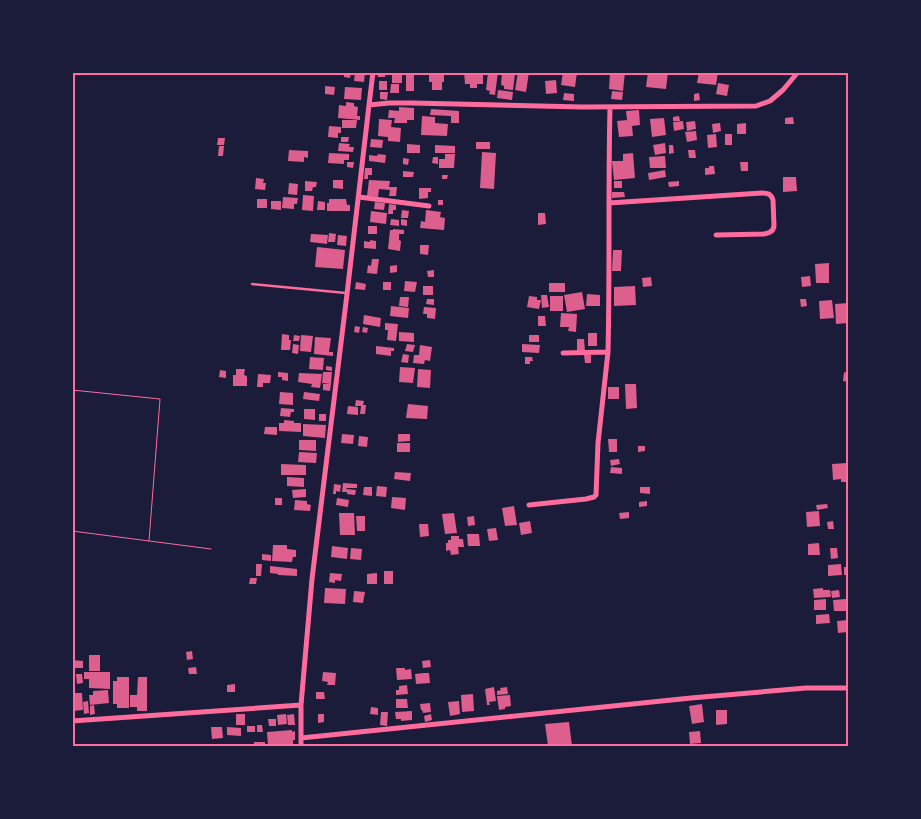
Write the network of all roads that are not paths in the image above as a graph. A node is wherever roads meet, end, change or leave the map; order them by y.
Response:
1 (373, 72) edge
2 (798, 72) edge
3 (369, 105) junction
4 (610, 107) junction
5 (359, 197) junction
6 (609, 203) junction
7 (429, 206) dead end
8 (716, 235) dead end
9 (252, 284) dead end
10 (348, 294) junction
11 (608, 352) junction
12 (563, 354) dead end
13 (529, 505) dead end
14 (848, 688) edge
15 (301, 705) junction
16 (72, 721) edge
17 (300, 738) junction
18 (301, 746) edge

1 - 3 street
2 - 4 street
3 - 4 street
3 - 5 street
4 - 6 street
5 - 7 street
5 - 10 street
6 - 8 street
6 - 11 street
9 - 10 lane
10 - 15 street
11 - 12 street
11 - 13 street
14 - 17 street
15 - 16 street
15 - 17 street
17 - 18 street

